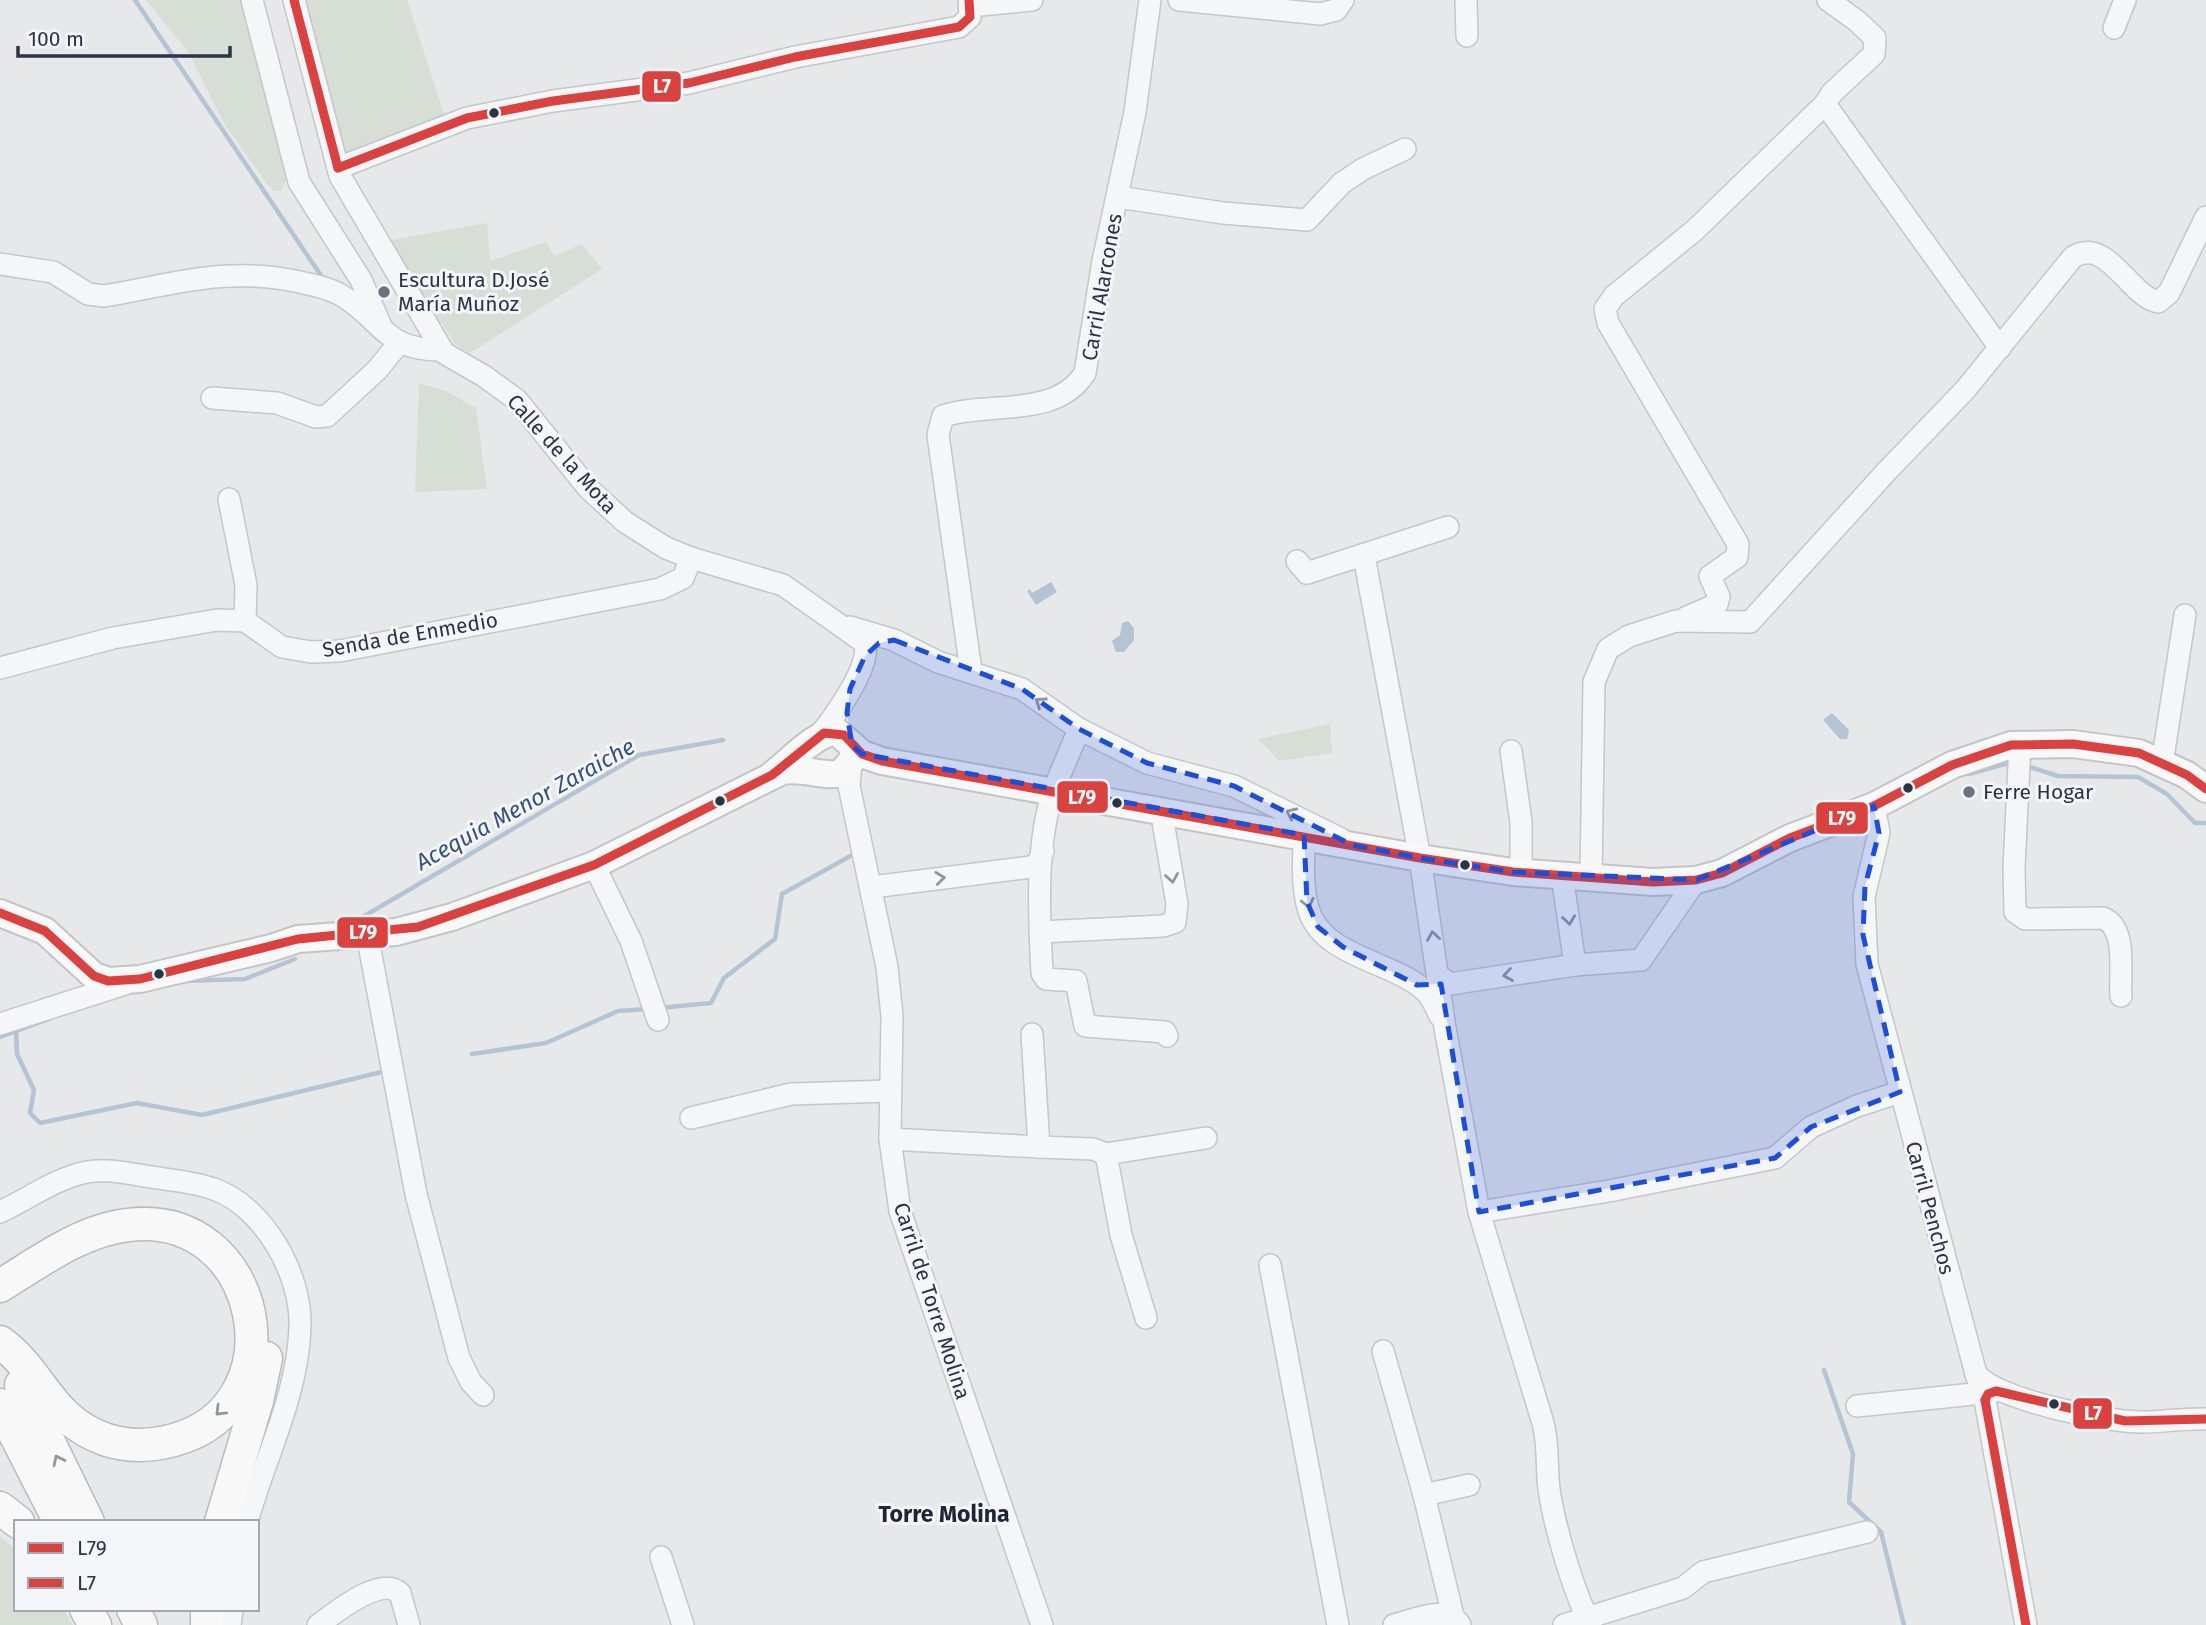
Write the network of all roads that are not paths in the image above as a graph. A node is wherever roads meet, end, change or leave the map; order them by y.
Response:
1 (252, 0) edge
2 (294, 0) edge
3 (1032, 0) edge
4 (1150, 0) edge
5 (1179, 0) edge
6 (1343, 0) edge
7 (1466, 0) edge
8 (1828, 0) edge
9 (2125, 0) edge
10 (969, 3) edge
11 (2114, 28) dead end
12 (1467, 36) dead end
13 (1825, 104) junction
14 (1405, 149) dead end
15 (338, 167) junction
16 (1118, 197) junction
17 (2206, 217) edge
18 (0, 264) edge
19 (361, 280) junction
20 (340, 294) junction
21 (393, 342) junction
22 (2000, 348) junction
23 (441, 350) junction
24 (464, 366) junction
25 (212, 398) dead end
26 (229, 499) dead end
27 (1448, 527) dead end
28 (1364, 556) junction
29 (691, 558) junction
30 (1297, 561) dead end
31 (1717, 604) junction
32 (2185, 615) dead end
33 (245, 621) junction
34 (1676, 621) junction
35 (1729, 623) junction
36 (840, 624) junction
37 (894, 640) junction
38 (865, 656) junction
39 (0, 668) edge
40 (971, 671) junction
41 (850, 689) junction
42 (1079, 729) junction
43 (815, 739) junction
44 (1511, 751) dead end
45 (2020, 758) junction
46 (838, 764) junction
47 (2162, 764) junction
48 (772, 775) junction
49 (2206, 789) edge
50 (1054, 792) junction
51 (1874, 806) junction
52 (1161, 810) junction
53 (1304, 835) junction
54 (1352, 845) junction
55 (1043, 851) junction
56 (1420, 858) junction
57 (594, 865) junction
58 (1014, 869) junction
59 (1521, 872) junction
60 (1562, 875) junction
61 (1591, 877) junction
62 (1696, 880) junction
63 (872, 887) junction
64 (1038, 890) junction
65 (0, 913) edge
66 (1040, 932) junction
67 (367, 934) junction
68 (65, 950) junction
69 (1575, 965) junction
70 (1438, 973) junction
71 (140, 979) junction
72 (1417, 985) junction
73 (2120, 996) dead end
74 (56, 1004) junction
75 (658, 1020) dead end
76 (0, 1024) edge
77 (1445, 1028) junction
78 (1032, 1034) dead end
79 (1167, 1036) dead end
80 (889, 1091) junction
81 (1900, 1092) junction
82 (691, 1118) dead end
83 (1206, 1138) dead end
84 (890, 1139) junction
85 (1039, 1147) junction
86 (1106, 1154) junction
87 (0, 1212) edge
88 (1479, 1212) junction
89 (1270, 1265) dead end
90 (12, 1270) edge
91 (1146, 1318) dead end
92 (0, 1342) edge
93 (1383, 1351) dead end
94 (1983, 1389) junction
95 (483, 1395) dead end
96 (0, 1405) edge
97 (1857, 1406) dead end
98 (2206, 1419) edge
99 (1469, 1485) dead end
100 (1424, 1495) junction
101 (0, 1508) edge
102 (15, 1520) edge
103 (59, 1520) edge
104 (87, 1520) edge
105 (223, 1520) edge
106 (248, 1520) edge
107 (1867, 1532) dead end
108 (662, 1557) dead end
109 (1456, 1621) edge
110 (1589, 1622) edge
111 (318, 1625) edge
112 (409, 1625) edge
113 (683, 1625) edge
114 (1042, 1625) edge
115 (1338, 1625) edge
116 (1394, 1625) edge
117 (1564, 1625) edge
118 (2026, 1625) edge

1 - 19 street
2 - 15 street
3 - 10 street
4 - 16 street, Carril Alarcones
5 - 6 street
7 - 12 street
8 - 13 street
9 - 11 street
10 - 15 street
13 - 22 street
13 - 31 street
14 - 16 street
15 - 23 street
16 - 40 street, Carril Alarcones
17 - 22 street
18 - 20 street
19 - 20 street
19 - 21 street
20 - 21 street
21 - 23 street
21 - 24 street
21 - 25 street
22 - 35 street
23 - 24 street, Calle de la Mota
24 - 29 street, Calle de la Mota
26 - 33 street
27 - 28 street
28 - 30 street
28 - 56 street
29 - 33 street, Senda de Enmedio
29 - 36 street, Calle de la Mota
31 - 34 street
31 - 35 street
32 - 47 street
33 - 39 street
34 - 35 street
34 - 61 street
36 - 37 street
36 - 38 street, Calle de la Mota
37 - 38 street
37 - 40 street
38 - 41 street
42 -> 40 street
41 - 43 street
41 - 46 street, Carril de Torre Molina
42 - 50 street
54 -> 42 street
43 - 46 main road
43 - 46 main road
43 - 48 main road
44 - 59 street
45 - 47 main road
45 - 51 main road
45 - 73 street
46 - 48 main road
46 - 50 main road
46 - 63 street, Carril de Torre Molina
47 - 49 main road
48 - 57 main road
50 - 52 main road
50 - 55 street
51 - 62 main road
51 - 81 street, Carril Penchos
52 - 53 main road
52 -> 66 street
53 - 54 main road
53 -> 72 street
54 - 56 main road
55 - 58 street
55 - 64 street
56 - 59 main road
70 -> 56 street
57 - 67 main road
57 - 75 street
63 -> 58 street
58 - 64 street
59 - 60 main road
60 - 61 main road
60 -> 69 street
61 - 62 main road
62 - 69 street
63 - 80 street, Carril de Torre Molina
64 - 66 street
65 - 68 main road
66 - 79 street
67 - 71 main road
67 - 95 street
68 - 71 main road
68 - 74 street
69 -> 70 street
70 - 72 street
70 - 77 street
71 - 74 street
72 - 77 street
74 - 76 street
77 - 88 street
78 - 85 street
80 - 82 street
80 - 84 street, Carril de Torre Molina
81 - 88 street
81 - 94 street, Carril Penchos
83 - 86 street
84 - 85 street
84 - 114 street, Carril de Torre Molina
85 - 86 street
86 - 91 street
87 - 106 street
88 - 110 street
89 - 115 street
90 -> 92 highway
90 - 105 highway
104 -> 92 highway
93 - 100 street
94 - 97 street
94 - 98 street
94 - 118 street, Carril Penchos
96 - 103 highway
99 - 100 street
100 - 109 street
101 - 102 highway
107 - 110 street
108 - 113 street
109 - 116 street
110 - 117 street
111 - 112 street

